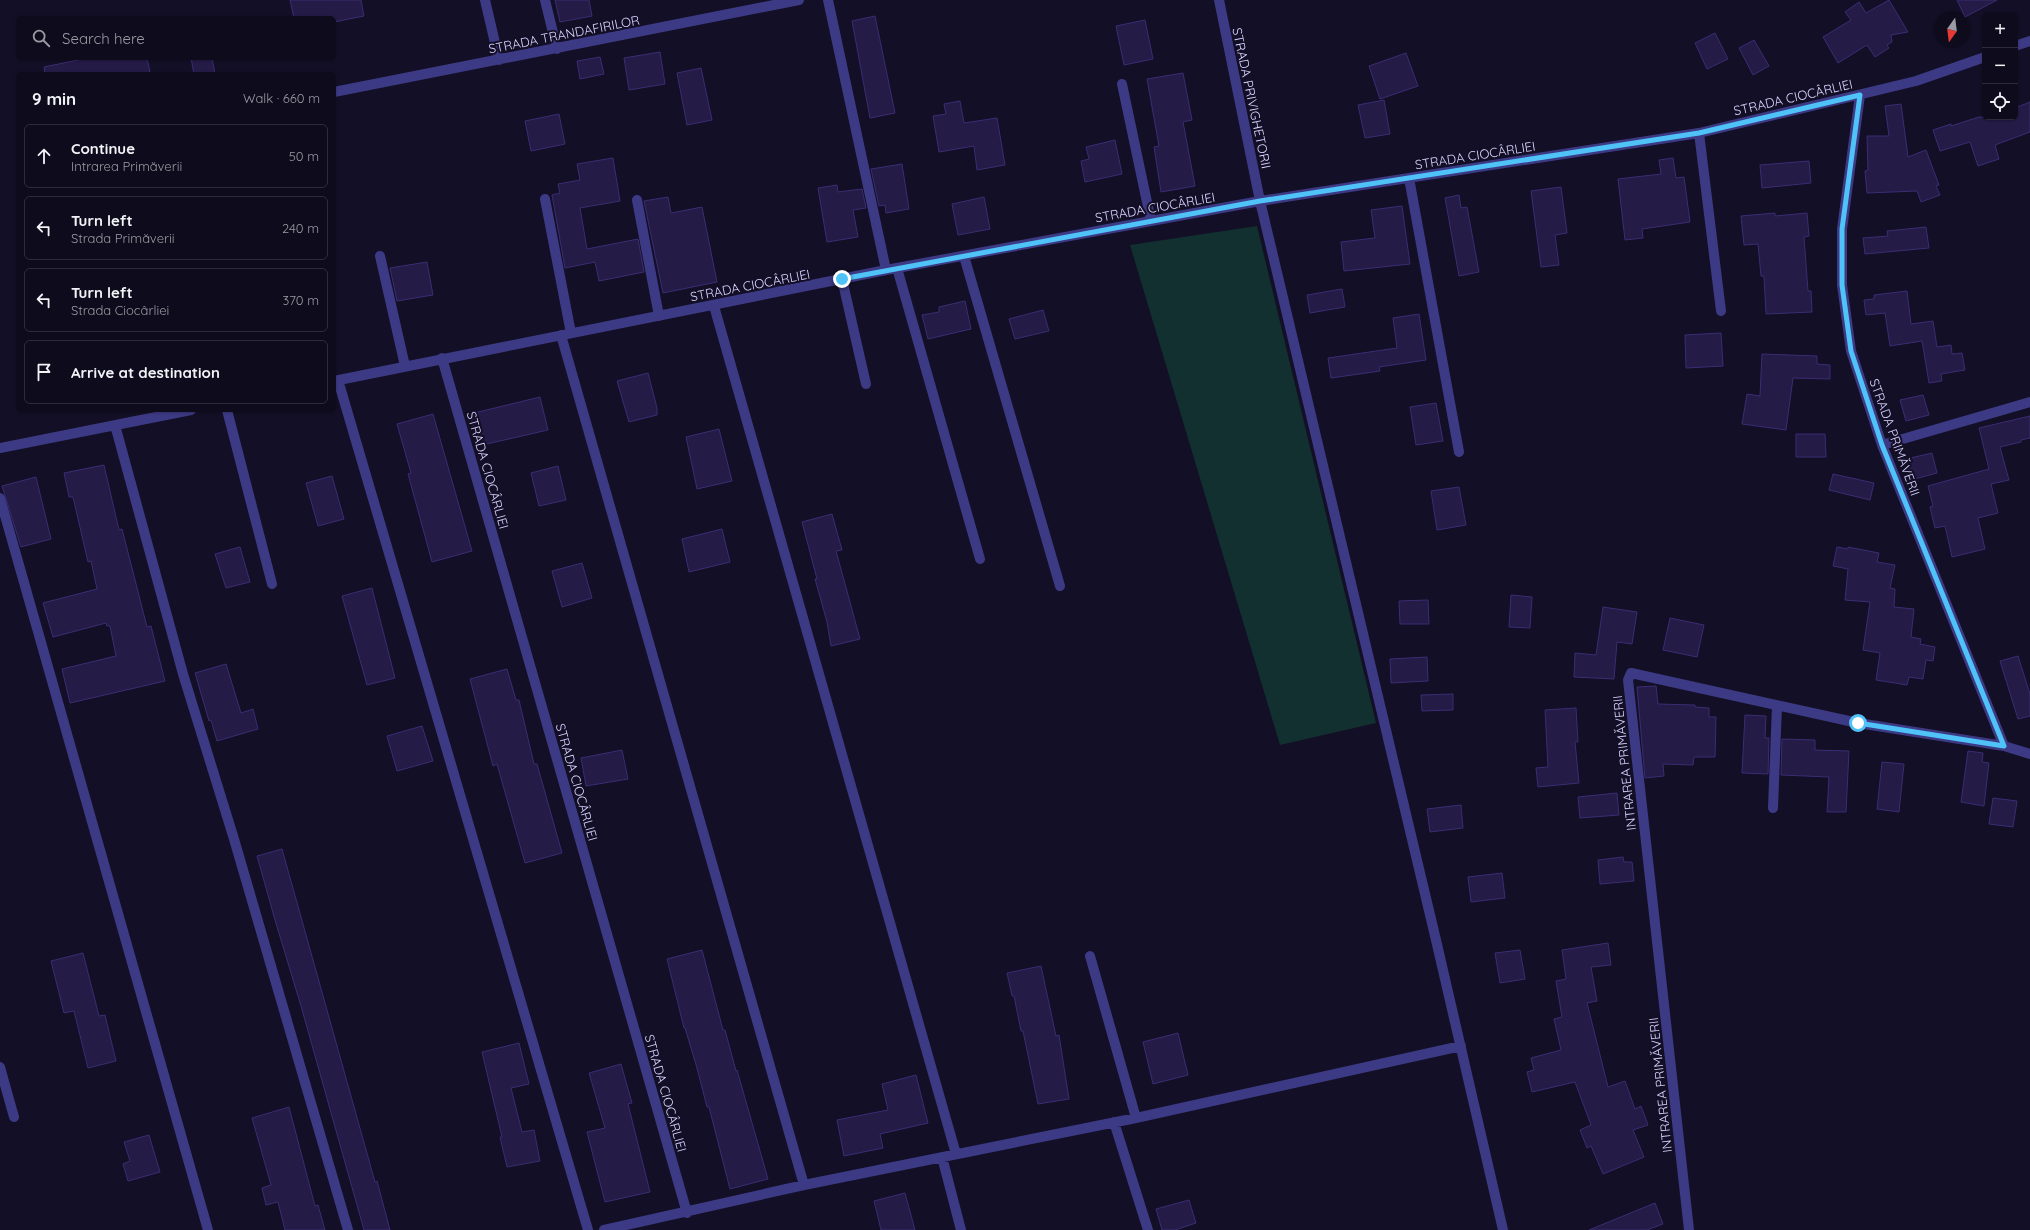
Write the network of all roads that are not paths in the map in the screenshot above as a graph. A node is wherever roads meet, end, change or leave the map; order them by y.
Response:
1 (484, 0) edge
2 (545, 0) edge
3 (799, 0) edge
4 (828, 0) edge
5 (1219, 0) edge
6 (777, 2) edge
7 (2030, 41) edge
8 (2018, 45) edge
9 (557, 49) junction
10 (1982, 58) edge
11 (499, 60) junction
12 (1122, 84) dead end
13 (336, 92) edge
14 (1860, 95) junction
15 (1699, 133) junction
16 (1409, 178) junction
17 (545, 199) dead end
18 (638, 200) dead end
19 (1260, 201) junction
20 (1151, 221) junction
21 (380, 256) dead end
22 (964, 256) junction
23 (897, 268) junction
24 (886, 270) junction
25 (842, 279) junction
26 (714, 306) junction
27 (1721, 311) dead end
28 (659, 316) junction
29 (566, 334) junction
30 (442, 358) junction
31 (405, 366) junction
32 (336, 381) edge
33 (866, 384) dead end
34 (2030, 402) edge
35 (181, 412) edge
36 (228, 412) edge
37 (115, 425) junction
38 (1882, 445) junction
39 (0, 448) edge
40 (1459, 452) dead end
41 (0, 498) edge
42 (980, 559) dead end
43 (272, 584) dead end
44 (1060, 586) dead end
45 (1777, 706) junction
46 (2004, 746) junction
47 (2030, 754) edge
48 (1773, 808) dead end
49 (1090, 956) dead end
50 (1461, 1046) junction
51 (0, 1067) edge
52 (14, 1117) dead end
53 (1136, 1118) junction
54 (1114, 1122) junction
55 (956, 1154) junction
56 (942, 1156) junction
57 (804, 1185) junction
58 (686, 1213) junction
59 (208, 1230) edge
60 (348, 1230) edge
61 (588, 1230) edge
62 (604, 1230) edge
63 (961, 1230) edge
64 (1148, 1230) edge
65 (1503, 1230) edge
66 (1689, 1230) edge

1 - 11 street
2 - 9 street
3 - 6 street, STRADA TRANDAFIRILOR
4 - 24 street
5 - 19 street, STRADA PRIVIGHETORII
6 - 9 street, STRADA TRANDAFIRILOR
7 - 8 street
9 - 11 street, STRADA TRANDAFIRILOR
10 - 14 street, STRADA CIOCÂRLIEI
11 - 13 street, STRADA TRANDAFIRILOR
12 - 20 street
14 - 15 street, STRADA CIOCÂRLIEI
14 - 38 street, STRADA PRIMĂVERII
15 - 16 street, STRADA CIOCÂRLIEI
15 - 27 street
16 - 19 street, STRADA CIOCÂRLIEI
16 - 40 street
17 - 29 street
18 - 28 street
19 - 20 street, STRADA CIOCÂRLIEI
19 - 50 street, STRADA PRIVIGHETORII
20 - 22 street, STRADA CIOCÂRLIEI
21 - 31 street
22 - 23 street, STRADA CIOCÂRLIEI
22 - 44 street
23 - 24 street, STRADA CIOCÂRLIEI
23 - 42 street
24 - 25 street, STRADA CIOCÂRLIEI
25 - 26 street, STRADA CIOCÂRLIEI
25 - 33 street
26 - 28 street, STRADA CIOCÂRLIEI
26 - 55 street
28 - 29 street, STRADA CIOCÂRLIEI
29 - 30 street, STRADA CIOCÂRLIEI
29 - 57 street
30 - 31 street, STRADA CIOCÂRLIEI
30 - 58 street, STRADA CIOCÂRLIEI
31 - 32 street, STRADA CIOCÂRLIEI
32 - 61 street, STRADA CIOCÂRLIEI
34 - 38 street
35 - 37 street
36 - 43 street
37 - 39 street
37 - 60 street
38 - 46 street, STRADA PRIMĂVERII
41 - 59 street
45 - 46 street, INTRAREA PRIMĂVERII
45 - 48 street
45 - 66 street, INTRAREA PRIMĂVERII
46 - 47 street
49 - 53 street
50 - 53 street
50 - 65 street, STRADA PRIVIGHETORII
51 - 52 street
53 - 54 street
54 - 55 street
54 - 64 street
55 - 56 street
56 - 57 street
56 - 63 street
57 - 58 street
58 - 62 street

